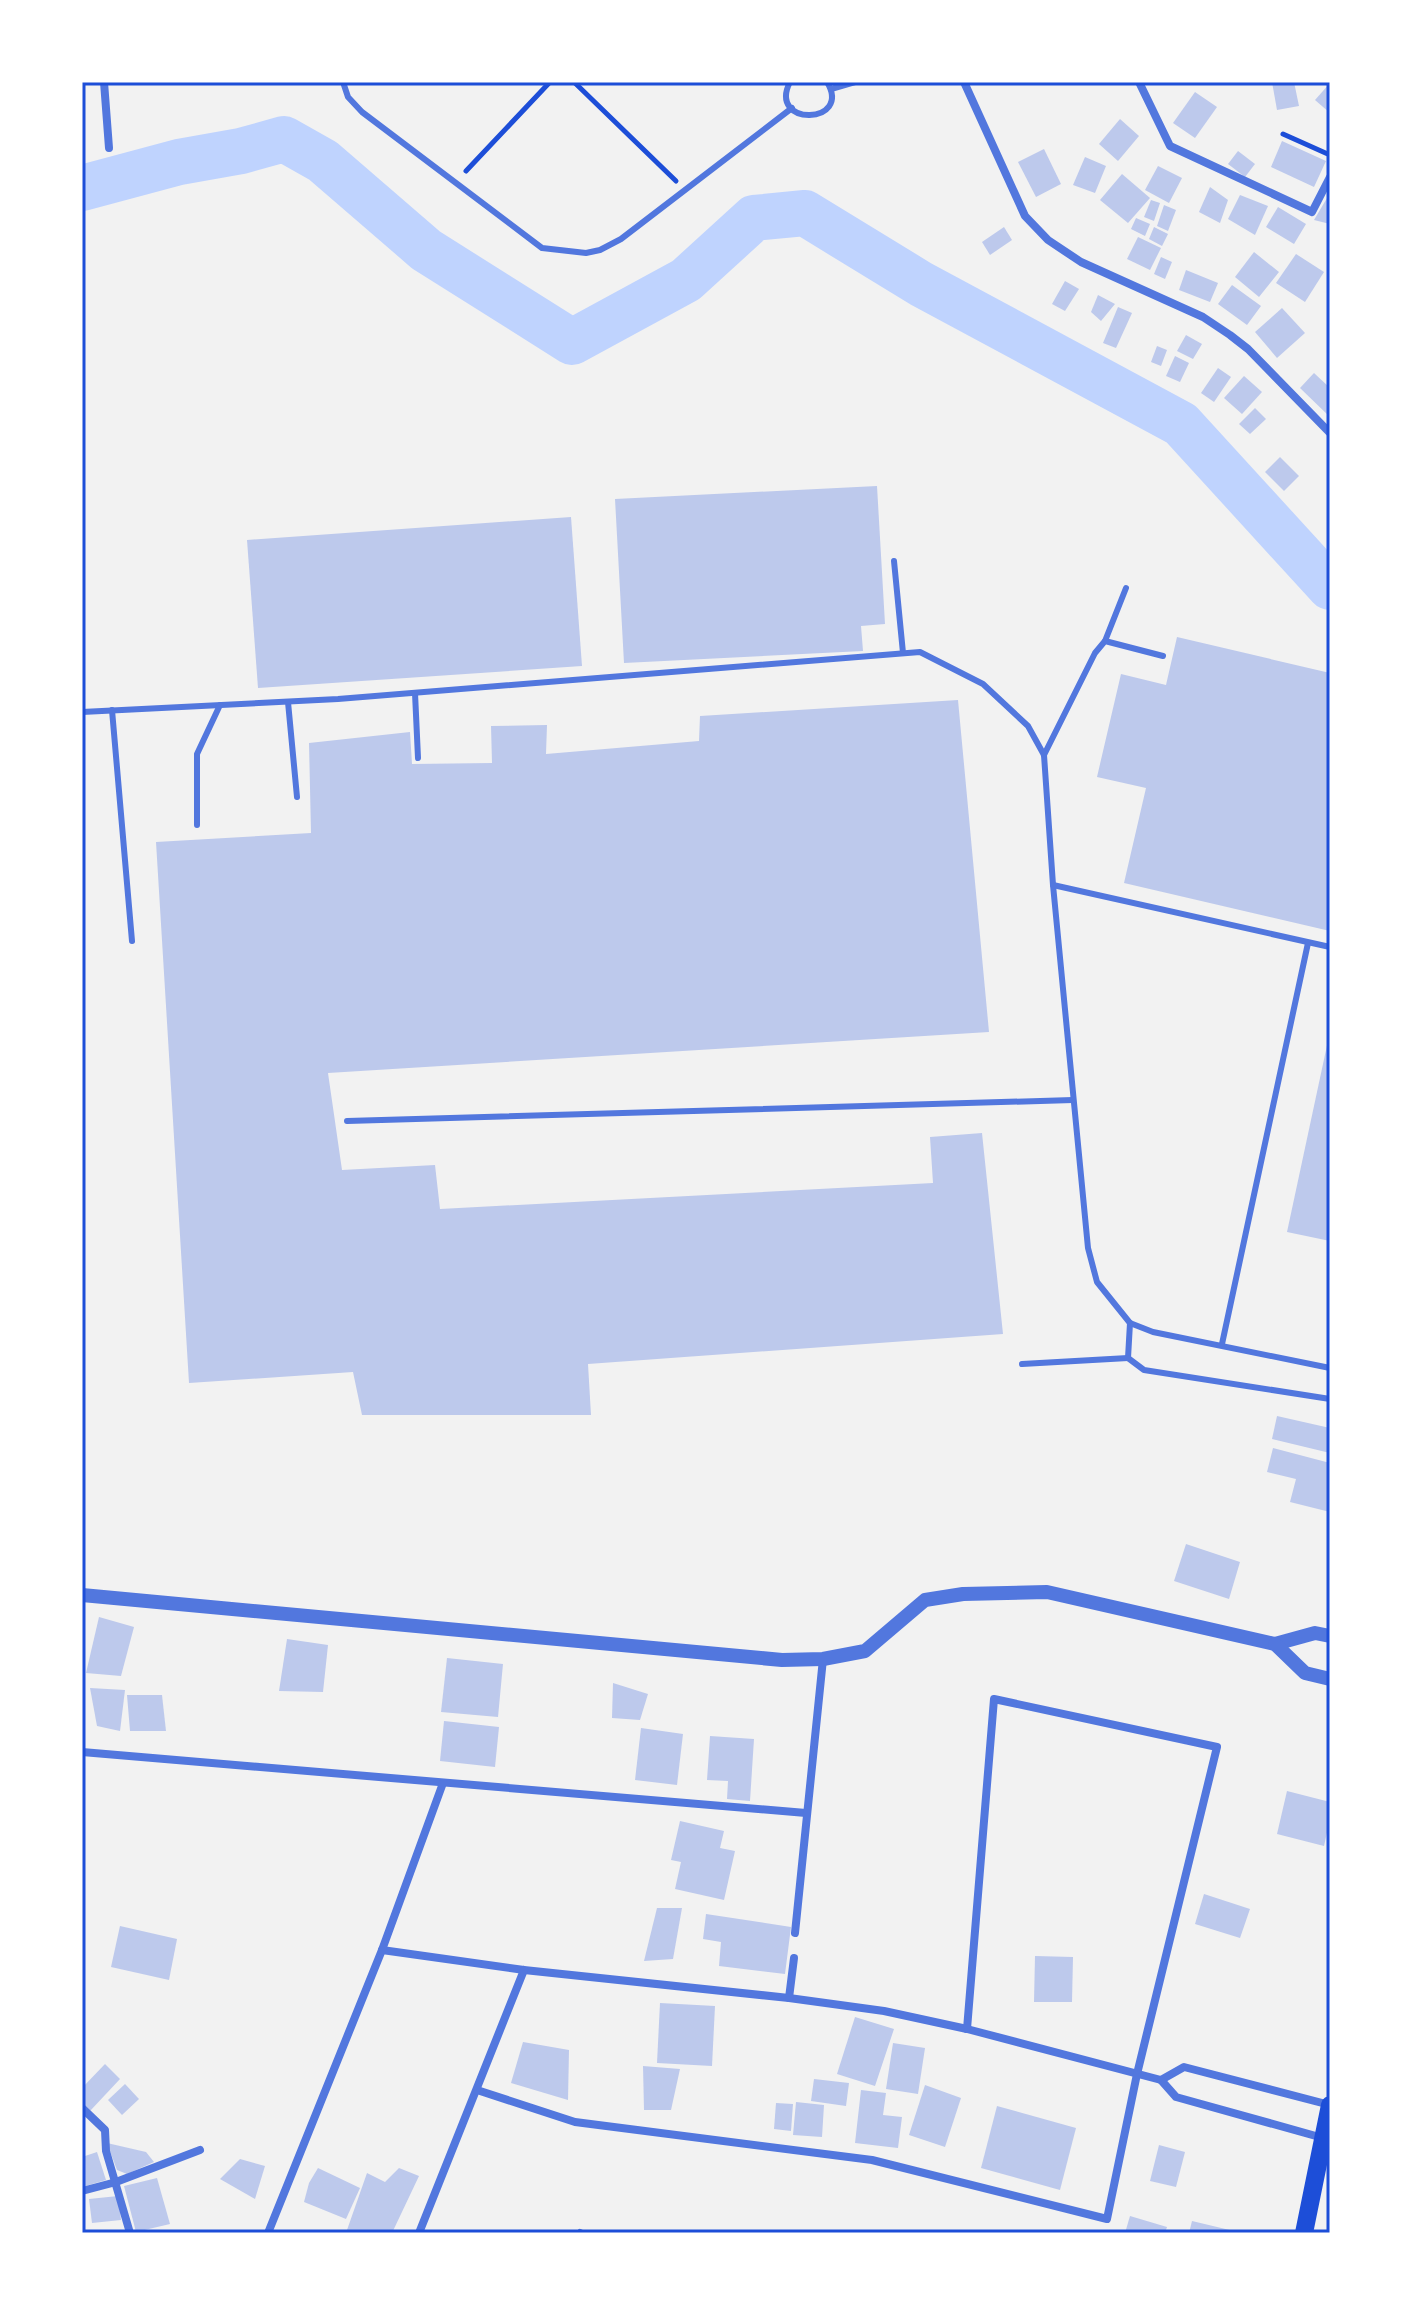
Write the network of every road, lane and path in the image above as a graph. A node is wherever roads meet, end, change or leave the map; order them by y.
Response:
1 (104, 82) edge
2 (343, 82) edge
3 (550, 82) edge
4 (574, 82) edge
5 (790, 82) edge
6 (855, 82) edge
7 (964, 82) edge
8 (1139, 82) edge
9 (829, 86) edge
10 (792, 108) junction
11 (1283, 134) dead end
12 (109, 148) dead end
13 (1330, 155) edge
14 (1330, 177) edge
15 (456, 182) junction
16 (685, 190) junction
17 (1330, 433) edge
18 (894, 561) dead end
19 (1126, 588) dead end
20 (1105, 641) junction
21 (903, 653) junction
22 (1163, 656) dead end
23 (415, 693) junction
24 (288, 702) junction
25 (220, 705) junction
26 (112, 710) junction
27 (82, 712) edge
28 (1044, 755) junction
29 (418, 758) dead end
30 (297, 797) dead end
31 (197, 825) dead end
32 (1053, 885) junction
33 (132, 941) dead end
34 (1308, 943) junction
35 (1330, 947) edge
36 (1073, 1100) junction
37 (347, 1121) dead end
38 (1130, 1323) junction
39 (1222, 1344) junction
40 (1128, 1358) junction
41 (1022, 1364) dead end
42 (1330, 1368) edge
43 (1330, 1399) edge
44 (82, 1595) edge
45 (1330, 1636) edge
46 (1275, 1644) junction
47 (823, 1659) junction
48 (1330, 1679) edge
49 (82, 1752) edge
50 (443, 1783) junction
51 (806, 1813) junction
52 (795, 1933) dead end
53 (382, 1950) junction
54 (794, 1958) dead end
55 (524, 1970) junction
56 (789, 1998) junction
57 (967, 2029) junction
58 (1137, 2074) junction
59 (1161, 2080) junction
60 (477, 2090) junction
61 (1330, 2105) edge
62 (82, 2108) edge
63 (1323, 2138) junction
64 (200, 2150) dead end
65 (116, 2182) junction
66 (82, 2191) edge
67 (130, 2233) edge
68 (268, 2233) edge
69 (419, 2233) edge
70 (1304, 2233) edge

1 - 12 street
2 - 15 lane
3 - 15 path
4 - 16 path
5 - 10 lane
6 - 9 lane
7 - 17 street
8 - 14 street
9 - 10 lane
10 - 16 lane
11 - 13 path
15 - 16 lane
18 - 21 lane
19 - 20 lane
20 - 22 lane
20 - 28 lane
21 - 23 lane
21 - 28 lane
23 - 24 lane
23 - 29 lane
24 - 25 lane
24 - 30 lane
25 - 26 lane
25 - 31 lane
26 - 27 lane
26 - 33 lane
28 - 32 lane
32 - 34 lane
32 - 36 lane
34 - 35 lane
34 - 39 lane
36 - 37 lane
36 - 38 lane
38 - 39 lane
38 - 40 lane
39 - 42 lane
40 - 41 lane
40 - 43 lane
44 - 47 street
45 - 46 street
46 - 47 street
46 - 48 street
47 - 51 street
49 - 50 street
50 - 51 street
50 - 53 street
51 - 52 street
53 - 55 street
53 - 68 street
54 - 56 street
55 - 56 street
55 - 60 street
56 - 57 street
57 - 58 street
57 - 58 street
58 - 59 street
58 - 60 street
59 - 61 street
59 - 63 street
60 - 69 street
61 - 63 main road
62 - 65 street
63 - 70 main road
64 - 65 street
65 - 66 street
65 - 67 street

